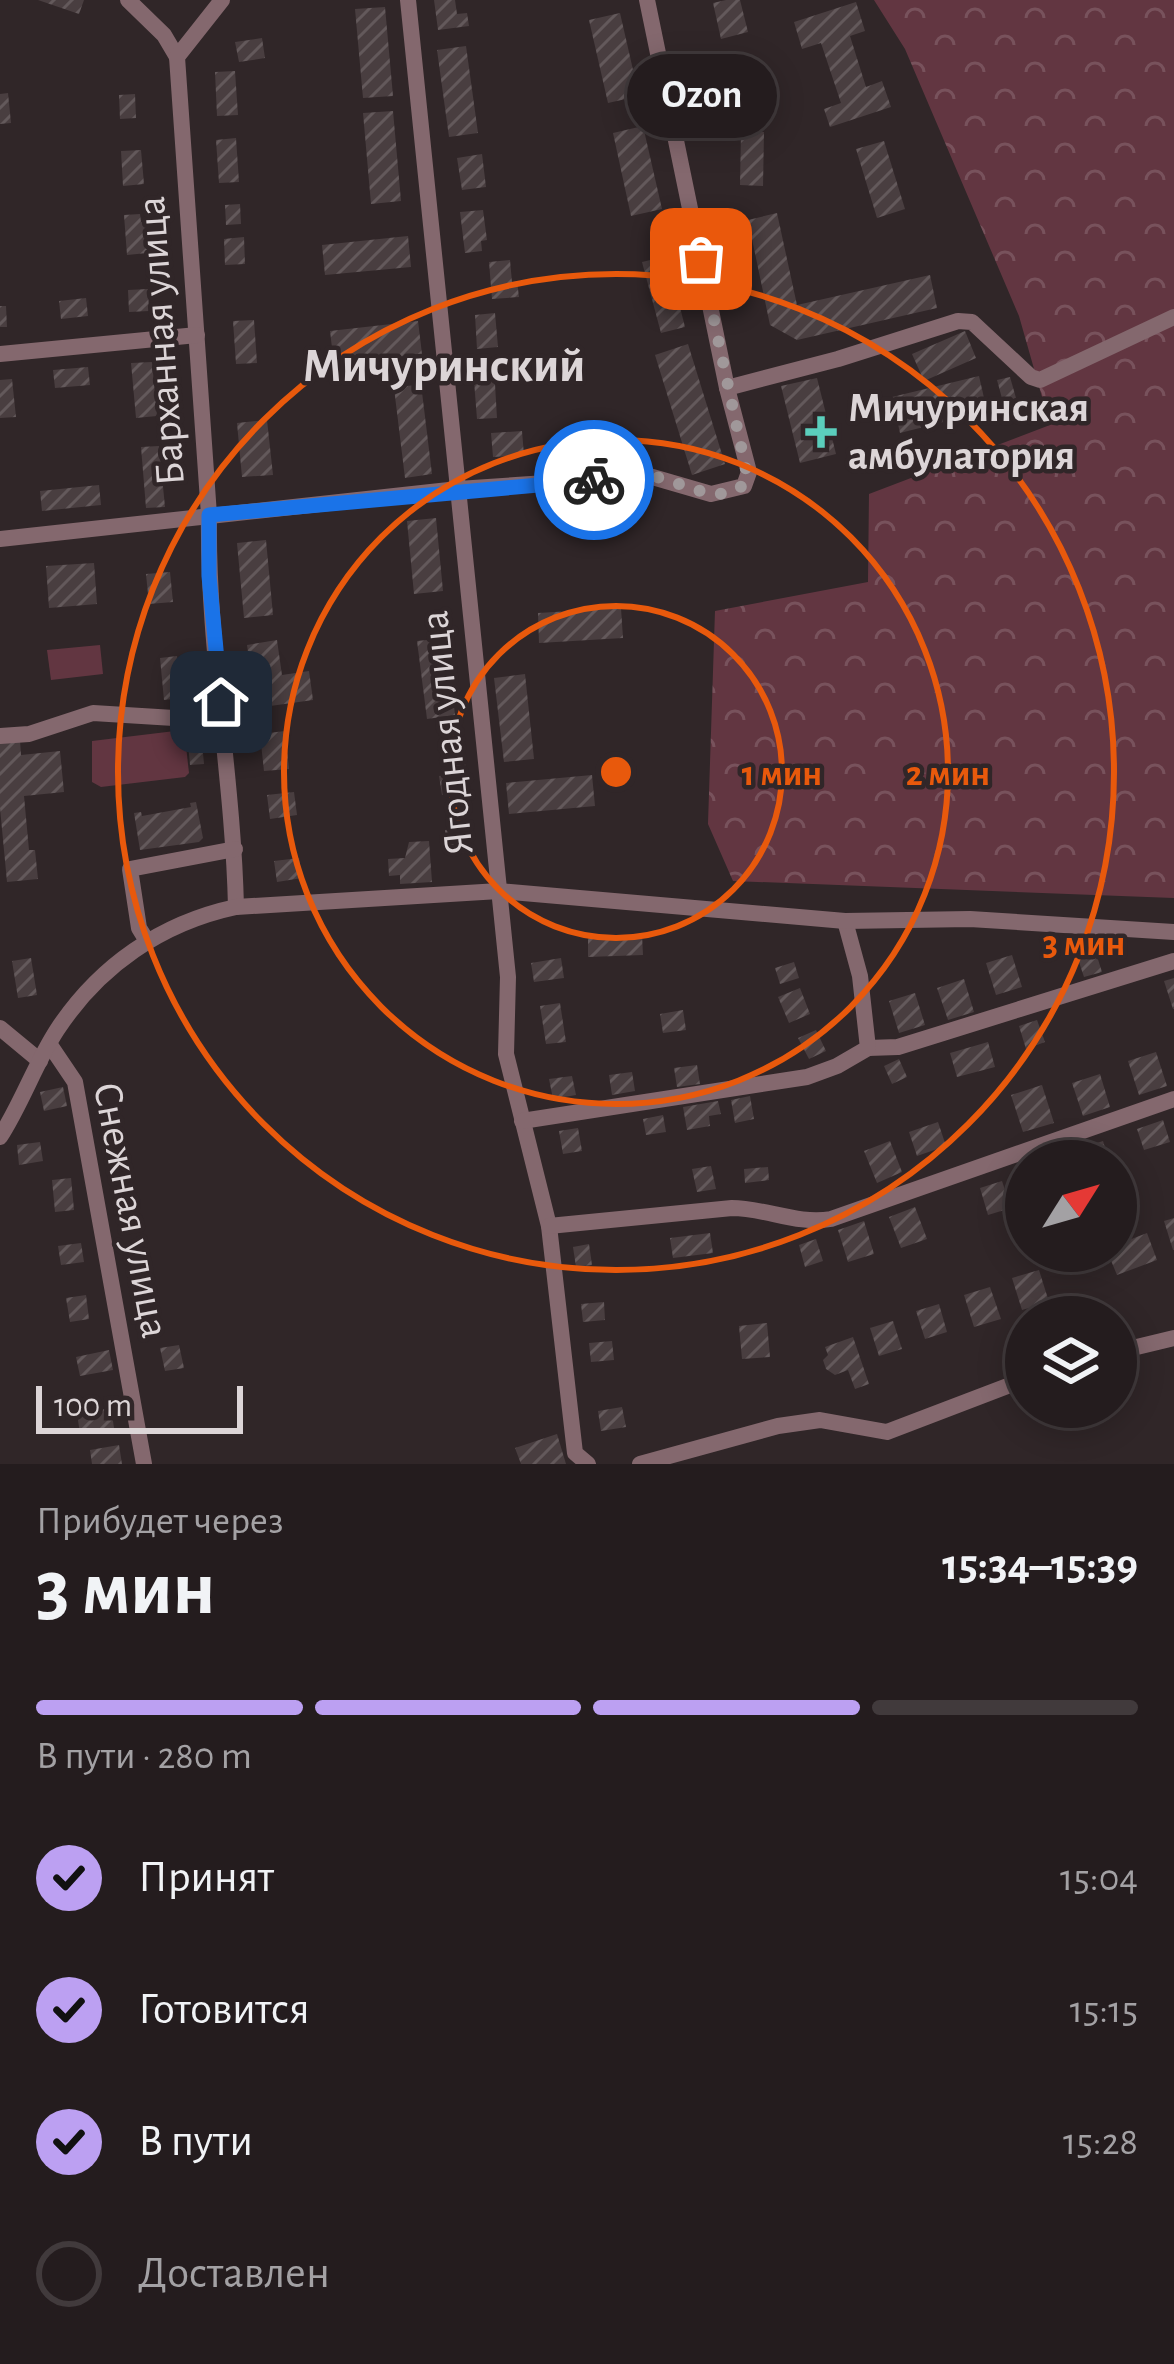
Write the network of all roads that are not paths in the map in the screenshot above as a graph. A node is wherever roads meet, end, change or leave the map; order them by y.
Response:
1 (128, 0) edge
2 (222, 0) edge
3 (408, 0) edge
4 (647, 0) edge
5 (178, 57) junction
6 (1174, 317) edge
7 (197, 335) junction
8 (0, 354) edge
9 (727, 388) junction
10 (458, 489) junction
11 (209, 515) junction
12 (0, 539) edge
13 (223, 716) junction
14 (0, 736) edge
15 (235, 849) junction
16 (500, 891) junction
17 (236, 907) junction
18 (844, 921) junction
19 (1174, 932) edge
20 (147, 941) junction
21 (1174, 961) edge
22 (0, 1028) edge
23 (868, 1048) junction
24 (45, 1053) junction
25 (1174, 1099) edge
26 (522, 1121) junction
27 (0, 1137) edge
28 (549, 1226) junction
29 (1174, 1338) edge
30 (1137, 1347) edge
31 (1005, 1387) edge
32 (581, 1459) edge
33 (144, 1464) edge
34 (640, 1464) edge

1 - 5 street
2 - 5 street
3 - 10 street, Ягодная улица
4 - 9 street
5 - 7 street, Барханная улица
6 - 9 street
7 - 8 street
7 - 11 street, Барханная улица
9 - 10 street
10 - 11 street
10 - 16 street, Ягодная улица
11 - 12 street
11 - 13 street, Барханная улица
13 - 14 street
13 - 15 street, Барханная улица
15 - 17 street, Барханная улица
15 - 20 street
16 - 17 street
16 - 18 street
16 - 26 street, Ягодная улица
17 - 20 street
18 - 19 street
18 - 23 street
20 - 24 street
21 - 23 street
22 - 24 street, Снежная улица
23 - 26 street
24 - 27 street
24 - 33 street, Снежная улица
25 - 28 street
26 - 28 street, Ягодная улица
28 - 32 street, Ягодная улица
29 - 30 street
31 - 34 street

